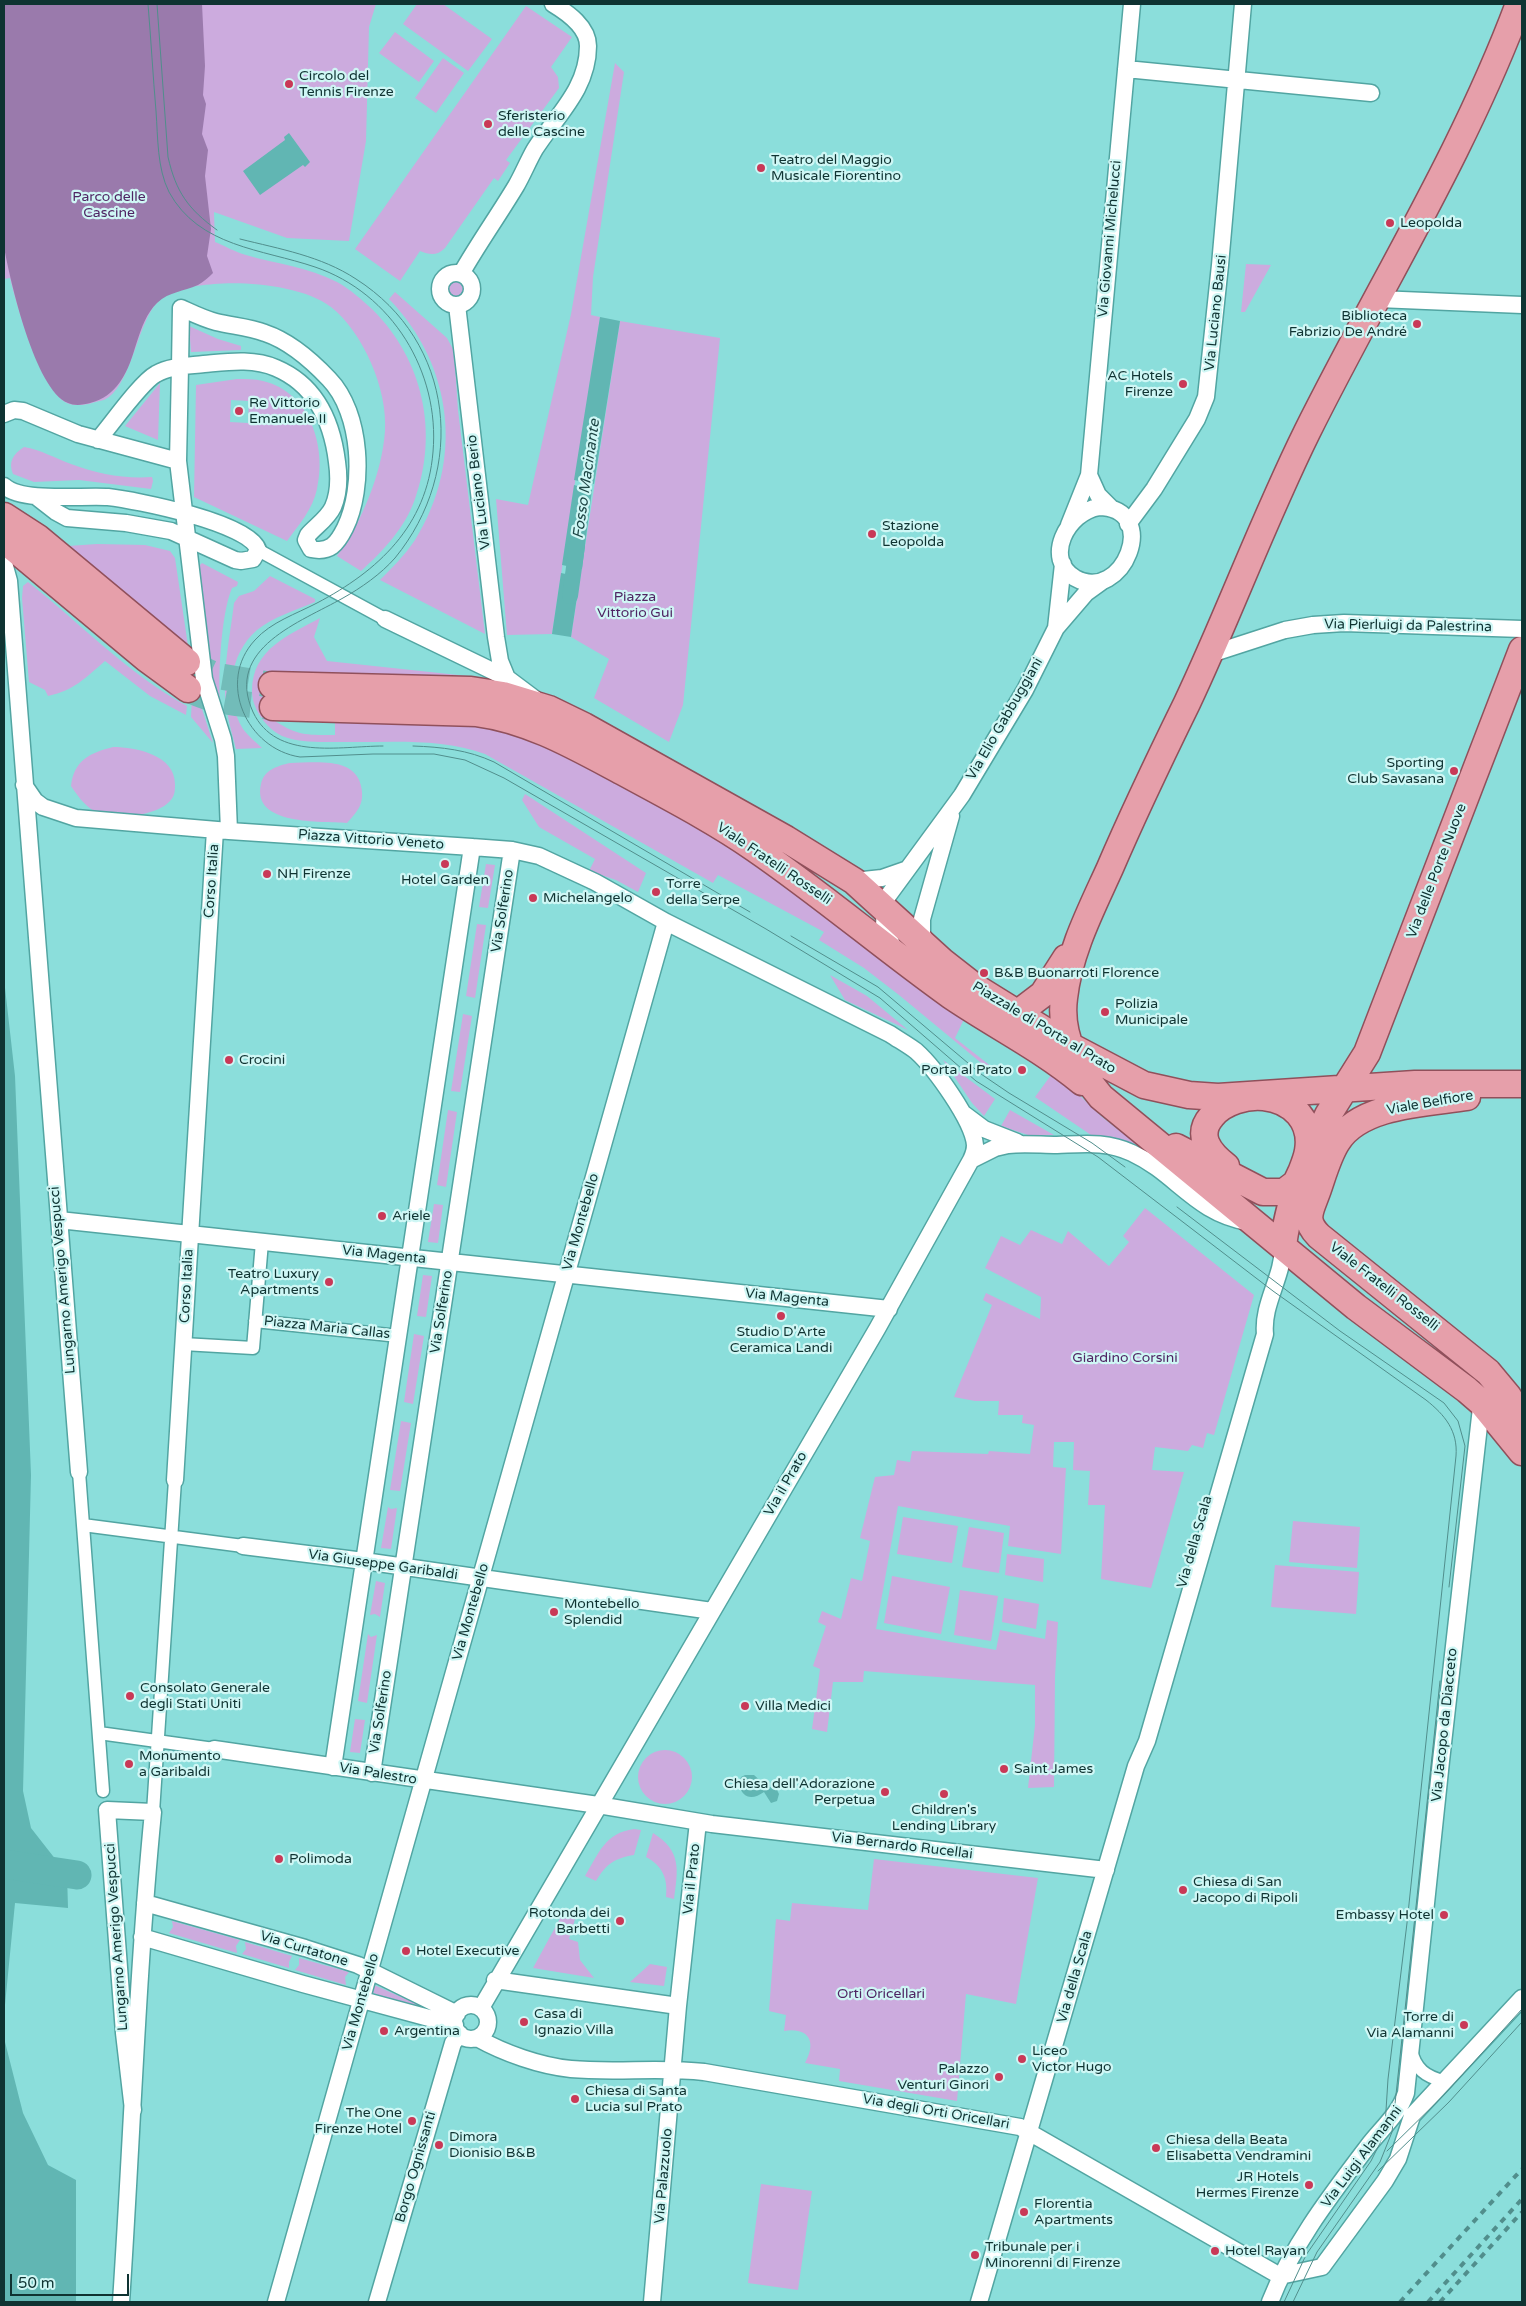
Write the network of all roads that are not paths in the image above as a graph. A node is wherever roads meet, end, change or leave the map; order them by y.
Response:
1 (553, 4) edge
2 (1132, 4) edge
3 (1243, 4) edge
4 (1519, 4) edge
5 (1126, 69) junction
6 (1237, 80) junction
7 (1371, 93) dead end
8 (461, 274) junction
9 (1378, 299) junction
10 (457, 305) junction
11 (1522, 305) edge
12 (180, 367) junction
13 (4, 414) edge
14 (98, 440) junction
15 (178, 462) junction
16 (1089, 475) junction
17 (4, 486) edge
18 (38, 498) junction
19 (1111, 508) junction
20 (184, 514) junction
21 (7, 521) edge
22 (1128, 524) junction
23 (1069, 525) junction
24 (187, 538) junction
25 (258, 550) junction
26 (4, 563) edge
27 (1062, 564) junction
28 (1104, 580) junction
29 (385, 619) joint
30 (1056, 628) junction
31 (1522, 629) edge
32 (1522, 650) edge
33 (1208, 655) junction
34 (187, 662) tunnel mouth
35 (507, 678) junction
36 (188, 689) tunnel mouth
37 (272, 696) tunnel mouth
38 (540, 718) junction
39 (24, 786) junction
40 (952, 809) junction
41 (222, 831) junction
42 (472, 847) junction
43 (512, 850) junction
44 (905, 870) junction
45 (854, 881) junction
46 (883, 907) junction
47 (666, 922) junction
48 (1078, 939) junction
49 (934, 954) junction
50 (901, 957) junction
51 (953, 984) junction
52 (1018, 1013) junction
53 (1070, 1046) junction
54 (1522, 1086) edge
55 (1345, 1088) junction
56 (1256, 1096) junction
57 (962, 1112) junction
58 (1122, 1114) junction
59 (1022, 1144) junction
60 (971, 1160) junction
61 (1300, 1175) junction
62 (1251, 1186) junction
63 (58, 1220) junction
64 (1309, 1220) joint
65 (1254, 1223) junction
66 (190, 1234) junction
67 (262, 1242) junction
68 (1283, 1247) junction
69 (411, 1258) junction
70 (450, 1262) junction
71 (566, 1274) junction
72 (889, 1309) junction
73 (255, 1321) junction
74 (399, 1336) junction
75 (183, 1344) junction
76 (1464, 1350) junction
77 (1488, 1372) junction
78 (1522, 1400) edge
79 (1482, 1403) junction
80 (1522, 1419) edge
81 (1522, 1452) edge
82 (79, 1472) joint
83 (175, 1480) joint
84 (83, 1525) junction
85 (172, 1537) junction
86 (243, 1546) joint
87 (364, 1561) junction
88 (404, 1567) junction
89 (481, 1578) junction
90 (712, 1611) junction
91 (99, 1733) junction
92 (159, 1741) junction
93 (214, 1749) joint
94 (333, 1767) junction
95 (372, 1773) junction
96 (423, 1781) junction
97 (103, 1791) dead end
98 (598, 1805) junction
99 (153, 1812) junction
100 (698, 1822) junction
101 (1106, 1870) junction
102 (145, 1903) junction
103 (142, 1937) junction
104 (370, 1971) junction
105 (495, 1980) junction
106 (1522, 1998) edge
107 (362, 2000) junction
108 (481, 2008) junction
109 (678, 2013) junction
110 (457, 2024) junction
111 (477, 2038) junction
112 (1411, 2048) junction
113 (674, 2069) junction
114 (1444, 2081) junction
115 (133, 2110) junction
116 (1030, 2132) junction
117 (1280, 2276) junction
118 (121, 2302) edge
119 (276, 2302) edge
120 (378, 2302) edge
121 (652, 2302) edge
122 (979, 2302) edge
123 (1270, 2302) edge

1 - 8 street
2 - 5 street, Via Giovanni Michelucci
3 - 6 street, Via Luciano Bausi
4 - 9 main road
5 - 6 street
5 - 16 street, Via Giovanni Michelucci
6 - 7 street
6 - 22 street, Via Luciano Bausi
8 - 10 street
8 - 10 street
9 - 11 street
9 - 33 main road
10 - 35 street, Via Luciano Berio
12 - 12 street
12 - 14 street
12 - 15 street
13 - 14 street
14 - 15 street
15 - 20 street
16 - 19 street
16 - 23 street, Via Giovanni Michelucci
17 - 18 street
18 - 20 street
18 - 24 street
19 - 22 street
19 - 23 street
20 - 24 street
20 - 25 street
21 - 34 main road
21 - 36 main road
22 - 28 street
23 - 27 street
24 - 25 street
24 - 41 street
25 - 29 street
26 - 39 street
27 - 28 street
27 - 30 street, Via Elio Gabbuggiani
28 - 30 street, Via Elio Gabbuggiani
29 - 35 street
30 - 40 street, Via Elio Gabbuggiani
31 - 33 street, Via Pierluigi da Palestrina
32 - 55 main road, Via delle Porte Nuove
33 - 48 main road
35 - 38 street
37 - 38 main road
38 - 45 main road, Viale Fratelli Rosselli
38 - 50 main road, Viale Fratelli Rosselli
39 - 41 street, Piazza Vittorio Veneto
39 - 63 street, Lungarno Amerigo Vespucci
40 - 44 street, Via Elio Gabbuggiani
40 - 49 street, Via Elio Gabbuggiani
41 - 42 street, Piazza Vittorio Veneto
41 - 66 street, Corso Italia
42 - 43 street, Piazza Vittorio Veneto
42 - 69 street
43 - 47 street
43 - 70 street, Via Solferino
44 - 45 street
44 - 46 street, Via Elio Gabbuggiani
45 - 46 main road, Viale Fratelli Rosselli
46 - 49 main road, Viale Fratelli Rosselli
46 - 50 street
47 - 57 street
47 - 71 street, Via Montebello
48 - 52 main road
48 - 53 main road
49 - 51 main road, Viale Fratelli Rosselli
50 - 51 main road, Viale Fratelli Rosselli
51 - 52 main road, Piazzale di Porta al Prato
51 - 58 main road, Piazzale di Porta al Prato
52 - 53 main road, Piazzale di Porta al Prato
53 - 56 main road, Piazzale di Porta al Prato
53 - 58 main road
54 - 55 main road, Viale Belfiore
54 - 64 main road, Viale Belfiore
55 - 56 main road, Piazzale di Porta al Prato
55 - 61 main road, Piazzale di Porta al Prato
56 - 61 main road
56 - 62 main road
57 - 59 street
57 - 60 street
58 - 62 main road, Piazzale di Porta al Prato
58 - 65 main road
59 - 60 street
59 - 65 street
60 - 72 street, Via il Prato
61 - 62 main road, Piazzale di Porta al Prato
61 - 68 main road
63 - 66 street, Via Magenta
63 - 82 street, Lungarno Amerigo Vespucci
64 - 76 main road, Viale Fratelli Rosselli
65 - 68 main road
66 - 67 street, Via Magenta
66 - 75 street, Corso Italia
67 - 69 street, Via Magenta
67 - 73 street, Piazza Maria Callas
68 - 79 main road
68 - 101 street, Via della Scala
69 - 70 street, Via Magenta
69 - 74 street
70 - 71 street, Via Magenta
70 - 88 street, Via Solferino
71 - 72 street, Via Magenta
71 - 89 street, Via Montebello
72 - 90 street, Via il Prato
73 - 74 street, Piazza Maria Callas
73 - 75 street, Piazza Maria Callas
74 - 87 street
75 - 83 street, Corso Italia
76 - 77 main road, Viale Fratelli Rosselli
76 - 79 street, Viale Fratelli Rosselli
77 - 78 street, Viale Fratelli Rosselli
77 - 80 main road, Viale Fratelli Rosselli
79 - 81 main road
79 - 112 street, Via Jacopo da Diacceto
82 - 84 street, Lungarno Amerigo Vespucci
83 - 85 street, Corso Italia
84 - 85 street, Via Giuseppe Garibaldi
84 - 91 street, Lungarno Amerigo Vespucci
85 - 86 street, Via Giuseppe Garibaldi
85 - 92 street, Corso Italia
86 - 87 street, Via Giuseppe Garibaldi
87 - 88 street, Via Giuseppe Garibaldi
87 - 94 street
88 - 89 street, Via Giuseppe Garibaldi
88 - 95 street, Via Solferino
89 - 90 street, Via Giuseppe Garibaldi
89 - 96 street, Via Montebello
90 - 98 street, Via il Prato
91 - 92 street
91 - 97 street, Lungarno Amerigo Vespucci
92 - 93 street, Via Palestro
92 - 99 street, Lungarno Amerigo Vespucci
93 - 94 street, Via Palestro
94 - 95 street, Via Palestro
95 - 96 street, Via Palestro
96 - 98 street, Via Palestro
96 - 104 street, Via Montebello
98 - 100 street
98 - 105 street, Via il Prato
99 - 102 street, Lungarno Amerigo Vespucci
99 - 115 street, Lungarno Amerigo Vespucci
100 - 101 street, Via Bernardo Rucellai
100 - 109 street, Via il Prato
101 - 116 street, Via della Scala
102 - 103 street, Lungarno Amerigo Vespucci
102 - 104 street, Via Curtatone
103 - 107 street
103 - 115 street, Lungarno Amerigo Vespucci
104 - 107 street, Via Montebello
104 - 110 street, Via Curtatone
105 - 108 street, Via il Prato
105 - 109 street
106 - 114 street, Via Luigi Alamanni
107 - 110 street
107 - 119 street, Via Montebello
108 - 110 street
108 - 111 street
109 - 113 street, Via Palazzuolo
110 - 111 street
110 - 120 street, Borgo Ognissanti
111 - 113 street, Via degli Orti Oricellari
112 - 114 street
112 - 117 street, Via Luigi Alamanni
113 - 116 street, Via degli Orti Oricellari
113 - 121 street, Via Palazzuolo
114 - 117 street, Via Luigi Alamanni
115 - 118 street, Lungarno Amerigo Vespucci
116 - 117 street, Via degli Orti Oricellari
116 - 122 street, Via della Scala
117 - 123 street, Via Luigi Alamanni

